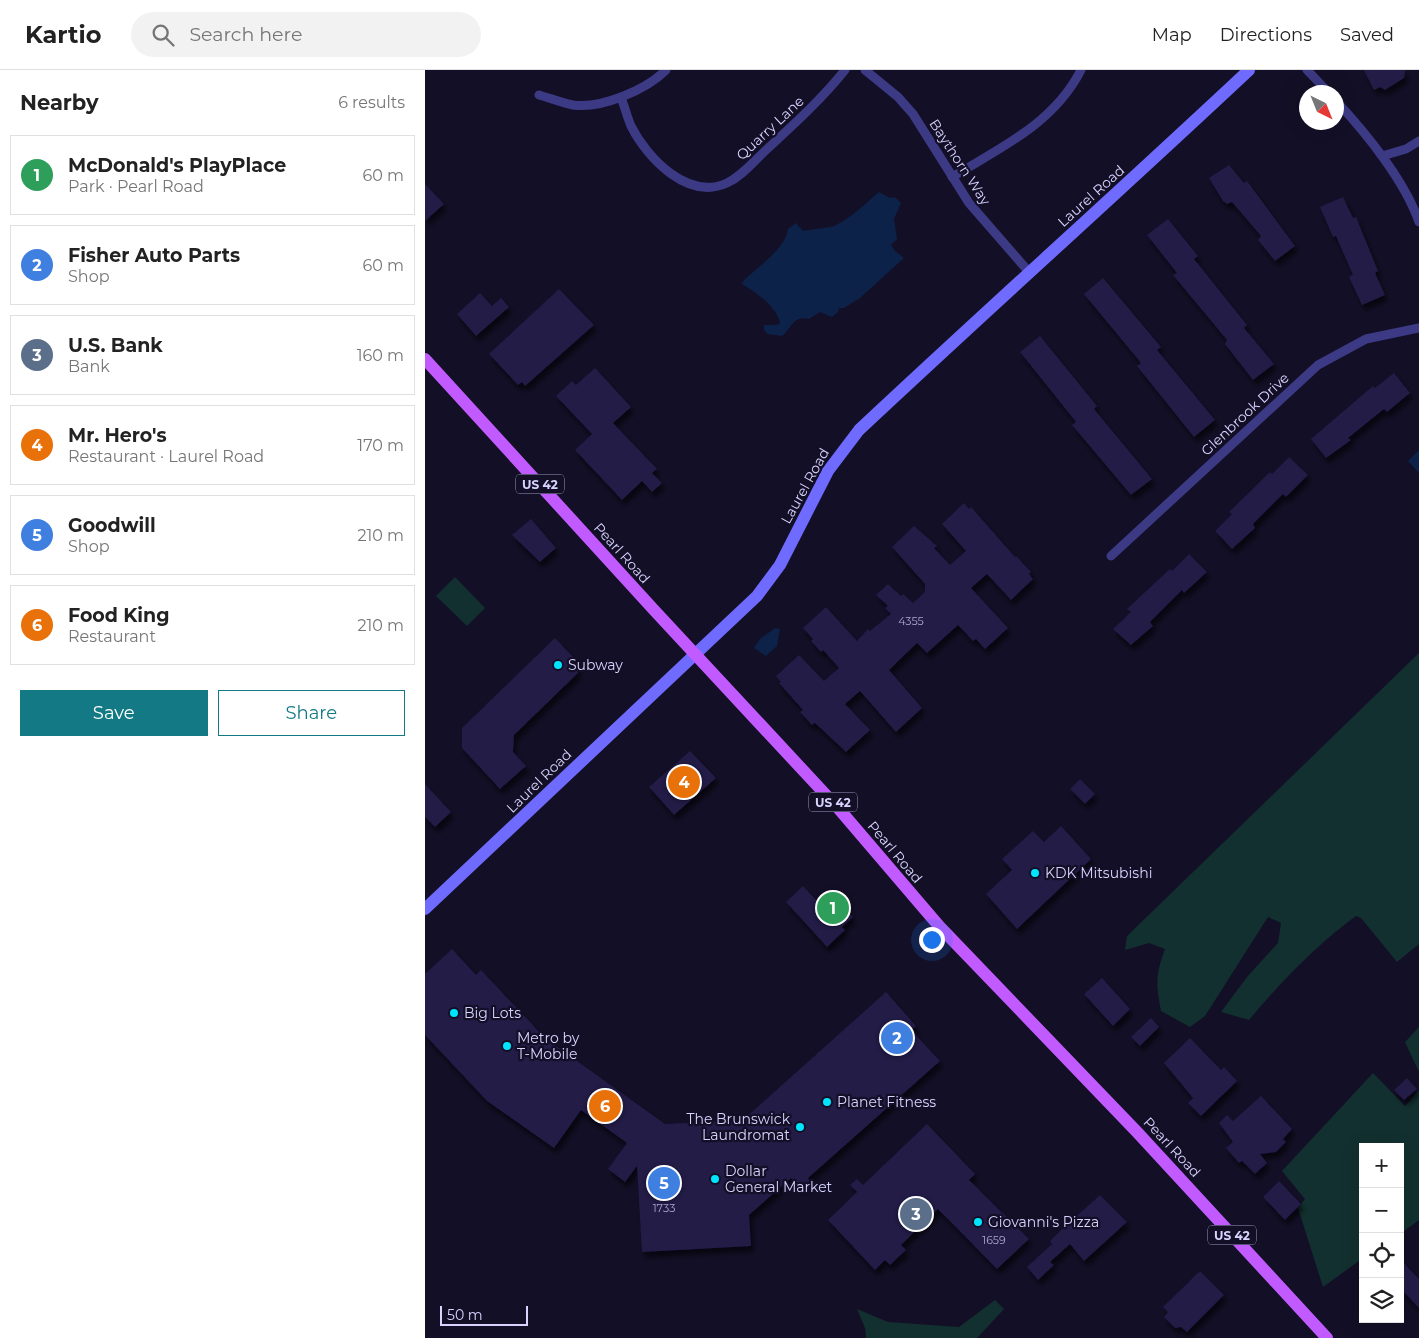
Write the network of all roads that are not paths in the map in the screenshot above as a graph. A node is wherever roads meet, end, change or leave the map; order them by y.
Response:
1 (666, 70) edge
2 (845, 70) edge
3 (865, 70) edge
4 (1081, 70) edge
5 (1249, 70) edge
6 (1307, 70) edge
7 (1321, 85) edge
8 (539, 95) dead end
9 (621, 98) junction
10 (1344, 110) edge
11 (1419, 141) edge
12 (1382, 156) junction
13 (952, 177) junction
14 (1419, 222) edge
15 (1029, 272) junction
16 (1419, 328) edge
17 (425, 359) edge
18 (1111, 556) dead end
19 (696, 655) junction
20 (425, 909) edge
21 (1327, 1338) edge

1 - 9 street
2 - 9 street, Quarry Lane
3 - 13 street, Baythorn Way
4 - 13 street
5 - 15 street, Laurel Road
6 - 7 street
8 - 9 street
10 - 12 street
11 - 12 street
12 - 14 street
13 - 15 street, Baythorn Way
15 - 19 street, Laurel Road
16 - 18 street, Glenbrook Drive
17 - 19 main road, Pearl Road / US 42
19 - 20 street, Laurel Road
19 - 21 main road, Pearl Road / US 42

